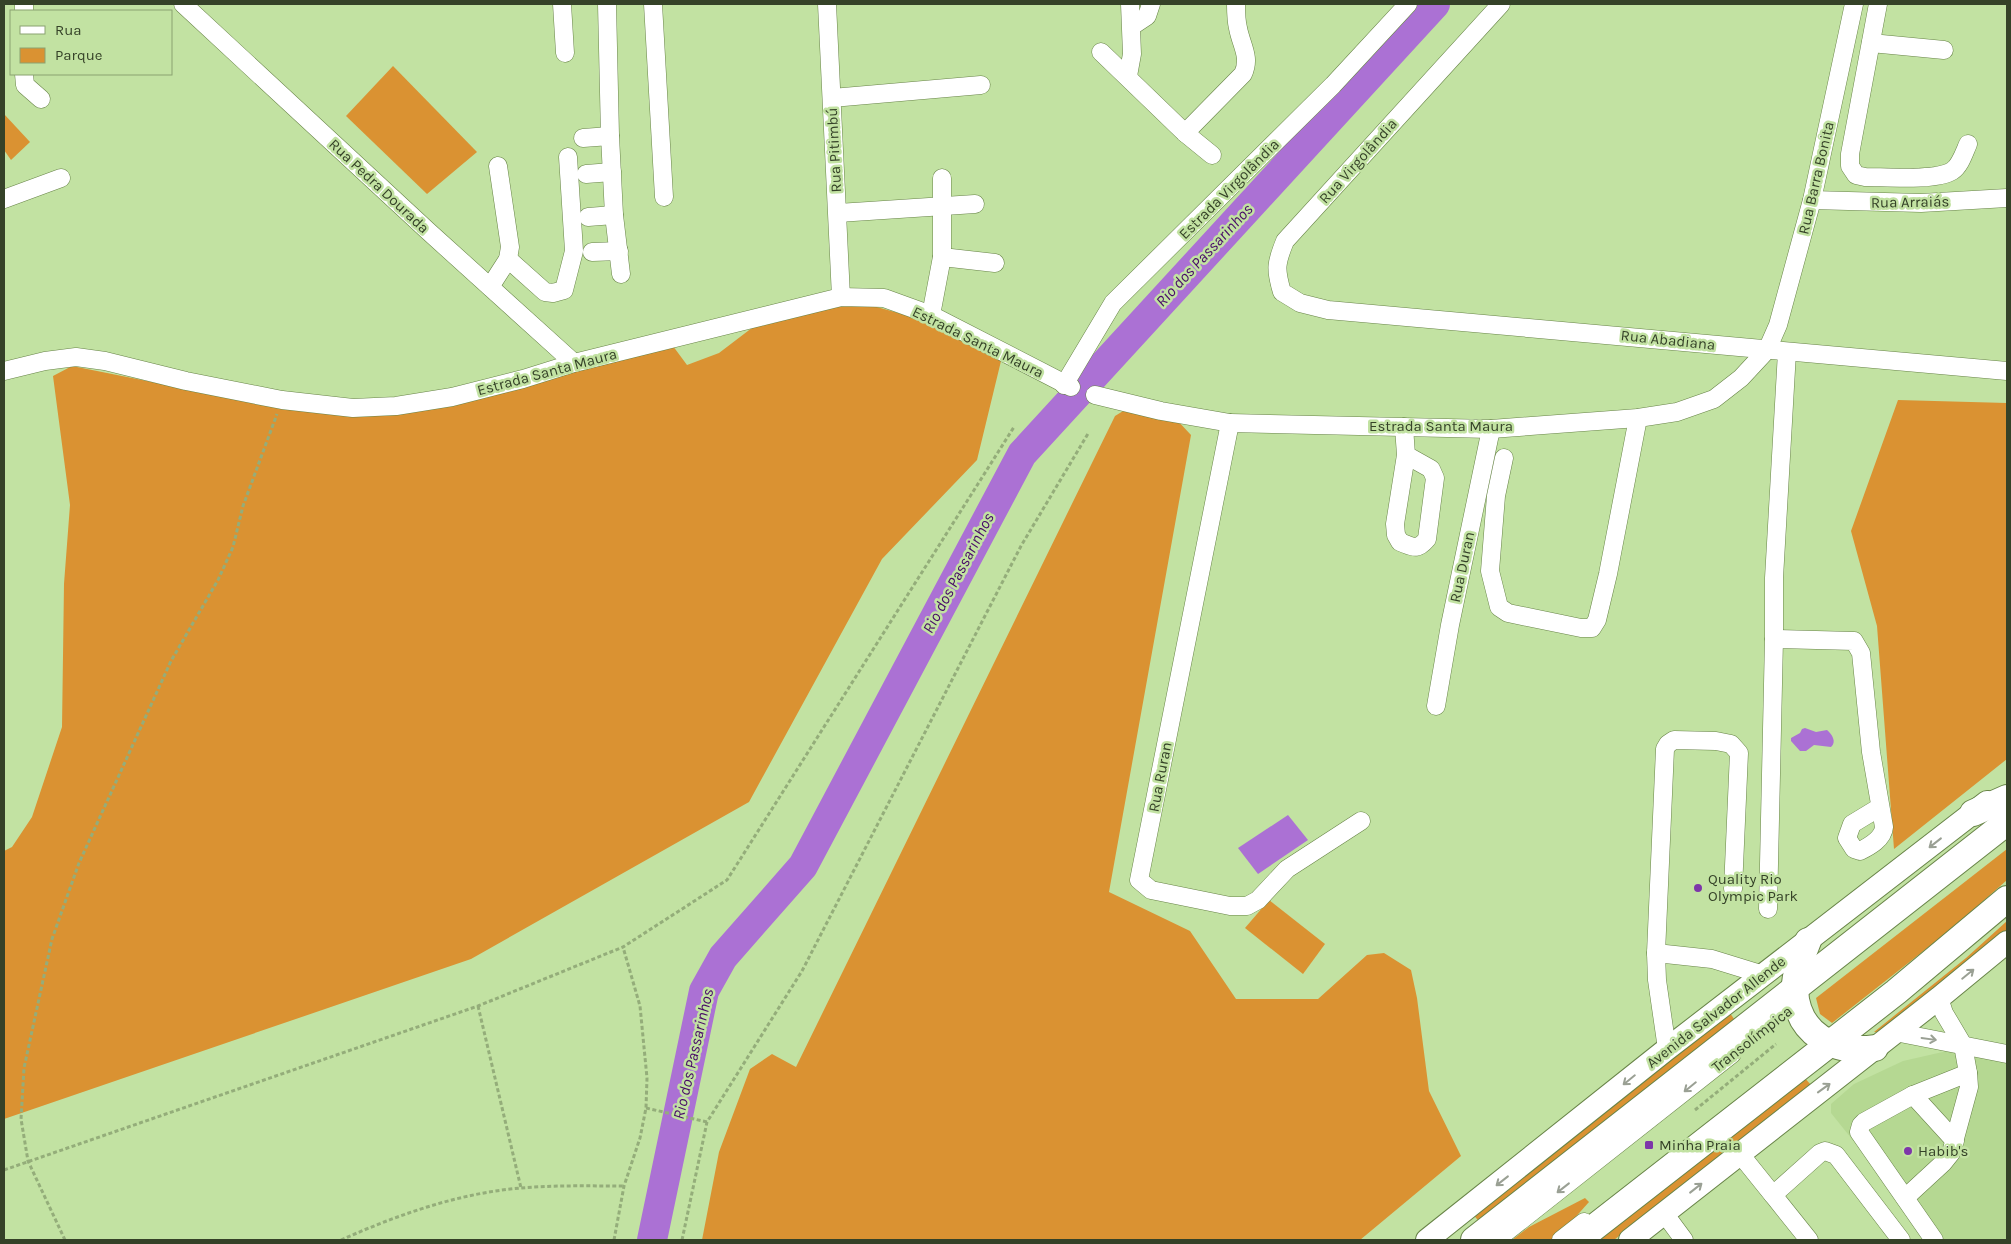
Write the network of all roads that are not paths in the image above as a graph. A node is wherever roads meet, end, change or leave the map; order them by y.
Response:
1 (185, 4) edge
2 (562, 4) edge
3 (607, 4) edge
4 (653, 4) edge
5 (827, 4) edge
6 (1130, 4) edge
7 (1151, 4) edge
8 (1236, 4) edge
9 (1408, 4) edge
10 (1502, 4) edge
11 (1854, 4) edge
12 (1878, 4) edge
13 (1132, 26) junction
14 (1870, 43) junction
15 (1944, 50) dead end
16 (1101, 52) dead end
17 (565, 53) dead end
18 (24, 75) edge
19 (1128, 76) junction
20 (980, 85) dead end
21 (832, 98) junction
22 (41, 99) dead end
23 (1185, 133) junction
24 (610, 136) junction
25 (583, 138) dead end
26 (1968, 144) dead end
27 (1212, 155) dead end
28 (568, 157) dead end
29 (498, 166) dead end
30 (612, 172) junction
31 (586, 174) dead end
32 (61, 178) dead end
33 (942, 178) dead end
34 (664, 197) dead end
35 (2007, 198) edge
36 (4, 199) edge
37 (1812, 200) junction
38 (975, 204) dead end
39 (943, 205) junction
40 (838, 213) junction
41 (614, 215) junction
42 (588, 217) dead end
43 (619, 251) junction
44 (592, 252) dead end
45 (942, 257) junction
46 (508, 259) junction
47 (995, 263) dead end
48 (621, 274) dead end
49 (490, 287) junction
50 (841, 297) junction
51 (1328, 310) joint
52 (931, 315) junction
53 (1767, 350) junction
54 (1787, 352) junction
55 (574, 363) junction
56 (4, 371) edge
57 (2007, 371) edge
58 (1068, 386) joint
59 (1095, 395) dead end
60 (1638, 418) junction
61 (1230, 423) junction
62 (1404, 427) junction
63 (1491, 429) junction
64 (1406, 455) dead end
65 (1504, 458) dead end
66 (1774, 639) junction
67 (1436, 706) dead end
68 (2007, 786) edge
69 (2007, 798) edge
70 (1880, 807) dead end
71 (1973, 813) junction
72 (1361, 821) dead end
73 (2007, 822) edge
74 (2007, 836) edge
75 (2007, 886) edge
76 (1733, 889) dead end
77 (2007, 899) edge
78 (1768, 909) dead end
79 (1808, 941) junction
80 (2007, 942) edge
81 (1656, 953) junction
82 (1764, 974) junction
83 (1796, 996) junction
84 (1939, 998) junction
85 (1824, 1040) junction
86 (1885, 1040) junction
87 (1962, 1045) junction
88 (1667, 1049) junction
89 (2007, 1054) edge
90 (1968, 1073) junction
91 (1913, 1095) junction
92 (1955, 1141) junction
93 (1740, 1154) junction
94 (1773, 1195) junction
95 (1905, 1198) junction
96 (1664, 1213) junction
97 (1427, 1240) edge
98 (1474, 1240) edge
99 (1496, 1240) edge
100 (1561, 1240) edge
101 (1578, 1240) edge
102 (1630, 1240) edge
103 (1684, 1240) edge
104 (1809, 1240) edge
105 (1902, 1240) edge
106 (1934, 1240) edge

1 - 49 street, Rua Pedra Dourada
2 - 17 street
3 - 24 street
4 - 34 street
5 - 21 street, Rua Pitimbú
6 - 13 street
7 - 13 street
8 - 23 street
9 - 58 street, Estrada Virgolândia
10 - 51 street, Rua Virgolândia
11 - 37 street, Rua Barra Bonita
12 - 14 street
13 - 19 street
14 - 15 street
14 - 26 street
16 - 19 street
18 - 22 street
19 - 23 street
20 - 21 street
21 - 40 street, Rua Pitimbú
23 - 27 street
24 - 25 street
24 - 30 street
28 - 46 street
29 - 46 street
30 - 31 street
30 - 41 street
32 - 36 street
33 - 39 street
35 - 37 street, Rua Arraiás
37 - 53 street, Rua Barra Bonita
38 - 39 street
39 - 40 street
39 - 45 street
40 - 50 street, Rua Pitimbú
41 - 42 street
41 - 43 street
43 - 44 street
43 - 48 street
45 - 47 street
45 - 52 street
46 - 49 street
49 - 55 street, Rua Pedra Dourada
50 - 52 street, Estrada Santa Maura
50 - 55 street, Estrada Santa Maura
51 - 53 street, Rua Abadiana
52 - 58 street, Estrada Santa Maura
53 - 54 street, Rua Abadiana
53 - 60 street, Estrada Santa Maura
54 - 57 street, Rua Abadiana
54 - 66 street
55 - 56 street, Estrada Santa Maura
59 - 61 street, Estrada Santa Maura
60 - 63 street, Estrada Santa Maura
60 - 65 street
61 - 62 street, Estrada Santa Maura
61 - 72 street, Rua Ruran
62 - 63 street, Estrada Santa Maura
62 - 64 street
63 - 67 street, Rua Duran
66 - 70 street
66 - 78 street
68 - 71 main road, Avenida Salvador Allende
69 - 71 highway
71 -> 79 main road, Avenida Salvador Allende
73 - 83 highway, Avenida Salvador Allende
74 - 83 street, Transolímpica
75 - 85 street
76 - 81 street
77 - 85 highway
79 - 82 main road, Avenida Salvador Allende
79 - 83 highway
84 -> 80 main road
81 - 82 street
81 - 88 street
82 - 88 main road, Avenida Salvador Allende
83 - 85 highway
83 - 98 highway, Avenida Salvador Allende
83 -> 99 street, Transolímpica
84 - 86 main road
84 - 87 street
85 - 86 highway
85 - 100 street
85 - 101 highway
86 -> 87 street
93 -> 86 main road
87 - 89 street
87 - 90 street
88 -> 97 main road, Avenida Salvador Allende
90 - 91 street
90 - 92 street
91 - 92 street
91 - 95 street
92 - 95 street
93 - 94 street
96 -> 93 main road
94 - 104 street
94 - 105 street
95 - 106 street
96 - 102 main road
96 - 103 street

